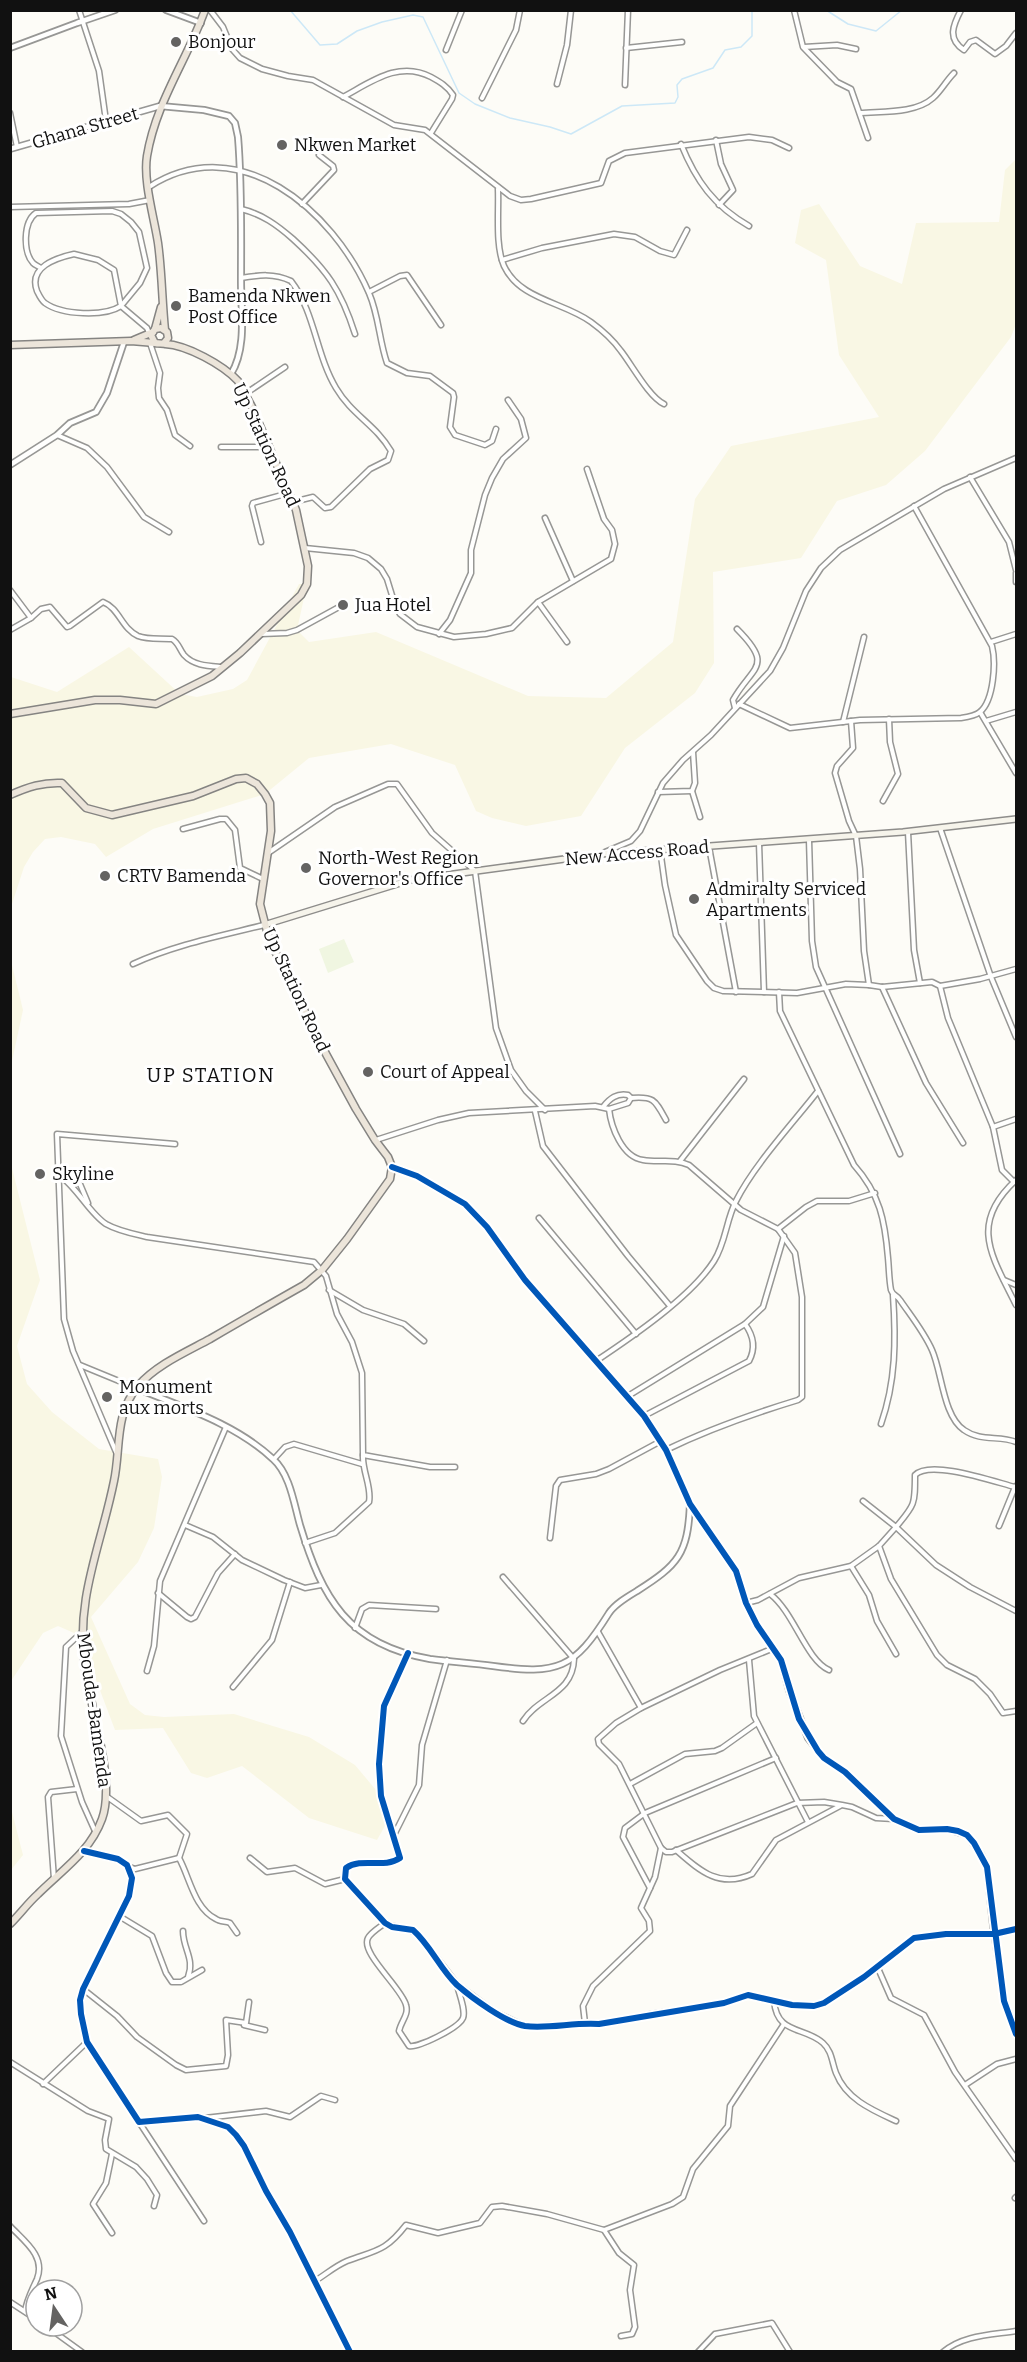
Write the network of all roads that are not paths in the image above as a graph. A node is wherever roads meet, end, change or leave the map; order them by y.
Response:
1 (79, 10) edge
2 (115, 10) edge
3 (166, 10) edge
4 (208, 10) edge
5 (462, 10) edge
6 (520, 10) edge
7 (571, 10) edge
8 (628, 10) edge
9 (794, 10) edge
10 (961, 10) edge
11 (82, 21) junction
12 (201, 23) junction
13 (1017, 33) edge
14 (682, 42) dead end
15 (803, 47) junction
16 (10, 48) edge
17 (627, 48) junction
18 (856, 49) dead end
19 (446, 50) dead end
20 (954, 73) dead end
21 (556, 84) dead end
22 (625, 85) dead end
23 (343, 97) junction
24 (482, 98) dead end
25 (160, 106) junction
26 (10, 113) edge
27 (860, 113) junction
28 (106, 121) junction
29 (430, 133) junction
30 (868, 138) dead end
31 (716, 140) junction
32 (681, 144) junction
33 (17, 147) junction
34 (789, 148) dead end
35 (10, 149) edge
36 (319, 155) dead end
37 (240, 169) junction
38 (149, 187) junction
39 (498, 188) junction
40 (151, 200) junction
41 (302, 204) junction
42 (719, 205) junction
43 (10, 207) edge
44 (241, 209) junction
45 (749, 226) dead end
46 (687, 230) dead end
47 (502, 260) junction
48 (41, 268) junction
49 (241, 278) junction
50 (369, 292) junction
51 (122, 306) junction
52 (162, 306) junction
53 (441, 325) dead end
54 (166, 331) junction
55 (152, 332) junction
56 (355, 334) dead end
57 (128, 341) junction
58 (152, 343) junction
59 (164, 344) junction
60 (10, 345) edge
61 (188, 350) junction
62 (285, 366) dead end
63 (231, 374) junction
64 (245, 394) junction
65 (508, 400) dead end
66 (663, 404) dead end
67 (496, 429) dead end
68 (57, 435) junction
69 (190, 446) dead end
70 (221, 447) dead end
71 (270, 447) junction
72 (1017, 458) edge
73 (10, 465) edge
74 (587, 469) dead end
75 (970, 477) junction
76 (290, 492) junction
77 (293, 502) junction
78 (914, 506) junction
79 (545, 518) dead end
80 (169, 532) dead end
81 (261, 542) dead end
82 (305, 548) junction
83 (1017, 571) edge
84 (573, 581) junction
85 (1017, 582) edge
86 (10, 590) edge
87 (538, 602) junction
88 (339, 607) dead end
89 (31, 618) junction
90 (736, 629) dead end
91 (10, 630) edge
92 (260, 634) junction
93 (439, 634) junction
94 (1017, 634) edge
95 (864, 637) dead end
96 (567, 642) dead end
97 (991, 642) junction
98 (223, 667) junction
99 (739, 704) junction
100 (735, 708) junction
101 (980, 712) junction
102 (1017, 712) edge
103 (10, 714) edge
104 (888, 719) junction
105 (851, 721) junction
106 (986, 721) junction
107 (843, 722) junction
108 (693, 752) junction
109 (1017, 773) edge
110 (692, 791) junction
111 (658, 792) junction
112 (10, 795) edge
113 (883, 801) dead end
114 (700, 817) dead end
115 (1017, 819) edge
116 (940, 828) junction
117 (183, 829) dead end
118 (908, 832) junction
119 (856, 836) junction
120 (809, 840) junction
121 (759, 843) junction
122 (709, 847) junction
123 (660, 849) junction
124 (268, 853) junction
125 (602, 854) junction
126 (475, 871) junction
127 (264, 879) junction
128 (264, 925) junction
129 (133, 964) dead end
130 (1017, 969) edge
131 (991, 977) junction
132 (920, 983) junction
133 (868, 985) junction
134 (940, 986) junction
135 (882, 987) junction
136 (825, 988) junction
137 (736, 992) junction
138 (764, 992) junction
139 (779, 992) junction
140 (1017, 1037) edge
141 (744, 1079) dead end
142 (818, 1091) junction
143 (631, 1098) junction
144 (603, 1107) junction
145 (609, 1108) junction
146 (545, 1110) junction
147 (535, 1111) junction
148 (1017, 1119) edge
149 (666, 1120) dead end
150 (993, 1127) junction
151 (375, 1140) junction
152 (963, 1143) dead end
153 (175, 1144) dead end
154 (900, 1154) dead end
155 (680, 1161) junction
156 (392, 1167) junction
157 (59, 1175) junction
158 (1015, 1181) edge
159 (875, 1193) junction
160 (735, 1202) junction
161 (539, 1218) dead end
162 (778, 1229) junction
163 (784, 1236) junction
164 (322, 1270) junction
165 (1004, 1280) junction
166 (1017, 1285) edge
167 (329, 1290) junction
168 (893, 1294) junction
169 (1017, 1305) edge
170 (670, 1306) junction
171 (745, 1324) junction
172 (636, 1334) junction
173 (424, 1341) dead end
174 (596, 1361) junction
175 (79, 1365) junction
176 (136, 1388) junction
177 (628, 1396) junction
178 (644, 1416) junction
179 (881, 1424) dead end
180 (226, 1427) junction
181 (661, 1441) junction
182 (1017, 1442) edge
183 (666, 1450) junction
184 (116, 1453) junction
185 (363, 1455) junction
186 (274, 1459) junction
187 (362, 1464) junction
188 (455, 1467) dead end
189 (1016, 1486) edge
190 (863, 1501) dead end
191 (690, 1504) junction
192 (185, 1525) junction
193 (999, 1526) dead end
194 (896, 1527) junction
195 (550, 1538) dead end
196 (305, 1543) junction
197 (879, 1546) junction
198 (235, 1554) junction
199 (851, 1566) junction
200 (502, 1577) dead end
201 (290, 1582) junction
202 (321, 1586) junction
203 (157, 1593) junction
204 (770, 1594) junction
205 (746, 1603) junction
206 (436, 1610) dead end
207 (1017, 1611) edge
208 (355, 1629) junction
209 (598, 1632) junction
210 (81, 1633) junction
211 (774, 1648) junction
212 (408, 1653) junction
213 (896, 1654) dead end
214 (574, 1659) junction
215 (749, 1659) junction
216 (447, 1660) junction
217 (829, 1670) dead end
218 (147, 1671) dead end
219 (233, 1687) dead end
220 (641, 1708) junction
221 (1017, 1711) edge
222 (523, 1721) dead end
223 (757, 1722) junction
224 (776, 1758) junction
225 (630, 1784) junction
226 (77, 1789) junction
227 (106, 1796) junction
228 (796, 1803) junction
229 (842, 1805) junction
230 (645, 1813) junction
231 (894, 1819) junction
232 (808, 1822) junction
233 (95, 1832) junction
234 (393, 1835) junction
235 (661, 1848) junction
236 (676, 1850) junction
237 (84, 1851) junction
238 (179, 1858) junction
239 (250, 1858) dead end
240 (127, 1865) junction
241 (345, 1879) junction
242 (54, 1880) junction
243 (650, 1888) junction
244 (119, 1916) junction
245 (385, 1923) junction
246 (10, 1924) edge
247 (1017, 1929) edge
248 (183, 1930) dead end
249 (237, 1933) dead end
250 (994, 1934) junction
251 (877, 1966) junction
252 (202, 1970) dead end
253 (188, 1978) junction
254 (457, 1984) junction
255 (83, 1989) junction
256 (774, 2001) junction
257 (249, 2002) dead end
258 (226, 2020) junction
259 (585, 2023) junction
260 (784, 2024) junction
261 (265, 2030) dead end
262 (1017, 2034) edge
263 (87, 2042) junction
264 (1017, 2059) edge
265 (10, 2062) edge
266 (43, 2084) junction
267 (965, 2085) junction
268 (334, 2100) dead end
269 (204, 2118) junction
270 (896, 2121) dead end
271 (140, 2122) junction
272 (112, 2154) junction
273 (1017, 2159) edge
274 (154, 2206) dead end
275 (204, 2222) dead end
276 (10, 2226) edge
277 (604, 2230) junction
278 (111, 2233) dead end
279 (37, 2278) edge
280 (315, 2282) junction
281 (10, 2302) edge
282 (24, 2310) edge
283 (1017, 2331) edge
284 (621, 2336) dead end
285 (63, 2338) edge
286 (82, 2352) edge
287 (350, 2352) edge
288 (698, 2352) edge
289 (790, 2352) edge
290 (942, 2352) edge

1 - 11 street
2 - 11 street
3 - 12 street
4 - 12 highway
4 - 23 street
5 - 19 street
6 - 24 street
7 - 21 street
8 - 17 street
9 - 15 street
10 - 13 street
11 - 16 street
11 - 28 street
12 - 25 highway
14 - 17 street
15 - 18 street
15 - 27 street
17 - 22 street
20 - 27 street
23 - 29 street
23 - 29 street
25 - 28 street, Ghana Street
25 - 37 street
25 - 38 highway
26 - 33 street
27 - 30 street
28 - 33 street, Ghana Street
29 - 39 street
31 - 32 street
31 - 34 street
31 - 42 street
32 - 39 street
32 - 42 street
33 - 35 street, Ghana Street
36 - 41 street
37 - 38 street
37 - 41 street
37 - 44 street
38 - 40 highway
39 - 47 street
40 - 43 street
40 - 52 highway
41 - 50 street
42 - 45 street
44 - 49 street
44 - 56 street
46 - 47 street
47 - 66 street
48 - 51 street
48 - 51 street
48 - 51 street
49 - 63 street
49 - 77 street
50 - 53 street
50 - 67 street
51 - 55 street
52 - 54 highway
52 - 55 highway
54 - 55 highway
54 - 59 highway
54 - 61 highway
55 - 57 highway
55 - 58 highway
57 - 58 highway
57 - 60 highway
57 - 68 street
58 - 59 highway
58 - 69 street
59 - 61 highway
61 - 63 highway, Up Station Road
62 - 64 street
63 - 64 highway, Up Station Road
64 - 71 highway, Up Station Road
65 - 93 street
68 - 73 street
68 - 80 street
70 - 71 street
71 - 76 highway, Up Station Road
72 - 75 street
74 - 84 street
75 - 78 street
75 - 83 street
76 - 77 highway, Up Station Road
76 - 81 street
77 - 82 highway, Up Station Road
78 - 97 street
78 - 99 street
79 - 84 street
82 - 92 highway, Up Station Road
82 - 93 street
83 - 85 street
84 - 87 street
86 - 89 street
87 - 93 street
87 - 96 street
88 - 92 street
89 - 91 street
89 - 98 street
90 - 100 street
92 - 98 highway, Up Station Road
94 - 97 street
95 - 107 street
97 - 101 street
98 - 103 highway, Up Station Road
99 - 100 street
99 - 107 street
100 - 108 street
101 - 104 street
101 - 106 street
102 - 106 street
104 - 105 street
104 - 113 street
105 - 107 street
105 - 119 street
106 - 109 street
108 - 110 street
108 - 111 street
110 - 111 street
110 - 114 street
111 - 125 street
112 - 124 highway, Up Station Road
115 - 116 main road, New Access Road
116 - 118 main road, New Access Road
116 - 131 street
117 - 127 street
118 - 119 main road, New Access Road
118 - 132 street
119 - 120 main road, New Access Road
119 - 133 street
120 - 121 main road, New Access Road
120 - 136 street
121 - 122 main road, New Access Road
121 - 138 street
122 - 123 main road, New Access Road
122 - 137 street
123 - 125 main road, New Access Road
123 - 137 street
124 - 126 street
124 - 127 highway, Up Station Road
125 - 126 main road, New Access Road
126 - 128 main road, New Access Road
126 - 146 street
127 - 128 highway, Up Station Road
128 - 129 street
128 - 151 highway, Up Station Road
130 - 131 street
131 - 134 street
131 - 140 street
132 - 134 street
132 - 135 street
133 - 135 street
133 - 136 street
134 - 150 street
135 - 152 street
136 - 139 street
136 - 154 street
137 - 138 street
138 - 139 street
139 - 142 street
141 - 155 street
142 - 159 street
142 - 160 street
143 - 144 street
143 - 145 street
143 - 149 street
144 - 145 street
144 - 146 street
145 - 155 street
146 - 147 street
147 - 151 street
147 - 170 street
148 - 150 street
150 - 158 street
151 - 156 highway, Up Station Road
153 - 157 street
155 - 160 street
156 - 164 highway
156 - 174 street
157 - 164 street
157 - 175 street
158 - 165 street
159 - 162 street
159 - 168 street
160 - 162 street
160 - 170 street
161 - 172 street
162 - 163 street
163 - 171 street
163 - 183 street
164 - 167 street
164 - 176 highway, Mbouda-Bamenda
165 - 166 street
165 - 169 street
167 - 173 street
167 - 185 street
168 - 179 street
168 - 182 street
170 - 172 street
171 - 177 street
171 - 178 street
172 - 174 street
174 - 177 street
175 - 176 street
175 - 184 street
176 - 180 street
176 - 184 highway, Mbouda-Bamenda
177 - 178 street
178 - 181 street
180 - 186 street
180 - 192 street
181 - 183 street
181 - 195 street
183 - 191 street
184 - 210 highway, Mbouda-Bamenda
185 - 187 street
185 - 188 street
186 - 187 street
186 - 196 street
187 - 196 street
189 - 193 street
189 - 194 street
190 - 194 street
191 - 205 street
191 - 209 street
192 - 198 street
192 - 203 street
194 - 197 street
194 - 207 street
196 - 202 street
197 - 199 street
197 - 221 street
198 - 201 street
198 - 203 street
199 - 204 street
199 - 213 street
200 - 214 street
201 - 202 street
201 - 219 street
202 - 208 street
203 - 218 street
204 - 205 street
204 - 217 street
205 - 211 street
206 - 208 street
208 - 212 street
209 - 214 street
209 - 220 street
210 - 226 street
210 - 227 highway, Mbouda-Bamenda
211 - 215 street
211 - 231 street
212 - 216 street
212 - 234 street
214 - 216 street
214 - 222 street
215 - 220 street
215 - 223 street
216 - 234 street
220 - 225 street
223 - 224 street
223 - 225 street
224 - 228 street
224 - 230 street
225 - 230 street
226 - 233 street
226 - 242 street
227 - 233 highway, Mbouda-Bamenda
227 - 238 street
228 - 229 street
228 - 232 street
228 - 236 street
229 - 231 street
229 - 232 street
230 - 235 street
230 - 243 street
231 - 250 street
232 - 236 street
233 - 237 highway, Mbouda-Bamenda
234 - 241 street
235 - 236 street
235 - 243 street
237 - 240 street
237 - 242 highway, Mbouda-Bamenda
238 - 240 street
238 - 249 street
239 - 241 street
240 - 244 street
241 - 245 street
242 - 246 highway, Mbouda-Bamenda
243 - 259 street
244 - 253 street
244 - 255 street
245 - 254 street
245 - 254 street
247 - 250 street
248 - 253 street
250 - 251 street
250 - 262 street
251 - 256 street
251 - 267 street
252 - 253 street
254 - 259 street
255 - 258 street
255 - 263 street
256 - 259 street
256 - 260 street
257 - 258 street
258 - 261 street
260 - 270 street
260 - 277 street
263 - 266 street
263 - 271 street
264 - 267 street
265 - 266 street
266 - 272 street
267 - 273 street
268 - 269 street
269 - 271 street
269 - 280 street
271 - 275 street
272 - 274 street
272 - 278 street
276 - 279 street
277 - 280 street
277 - 284 street
280 - 287 street
281 - 282 street
283 - 290 street
285 - 286 street
288 - 289 street

